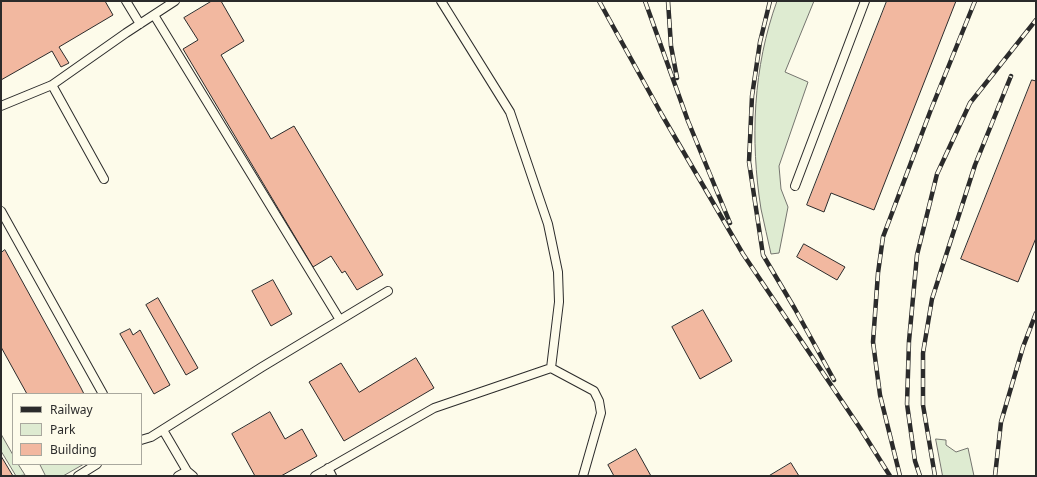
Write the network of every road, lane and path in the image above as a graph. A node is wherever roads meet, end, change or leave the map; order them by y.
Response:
1 (126, 1) edge
2 (175, 1) edge
3 (441, 1) edge
4 (865, 1) edge
5 (154, 15) junction
6 (140, 24) junction
7 (52, 85) junction
8 (1, 106) edge
9 (104, 179) dead end
10 (795, 186) dead end
11 (1, 211) edge
12 (388, 291) dead end
13 (340, 320) junction
14 (551, 368) junction
15 (102, 393) edge
16 (163, 430) junction
17 (142, 440) edge
18 (95, 465) edge
19 (328, 468) junction
20 (190, 473) edge
21 (78, 476) edge
22 (178, 476) edge
23 (315, 476) edge
24 (332, 476) edge
25 (582, 476) edge

1 - 6 lane
2 - 5 lane
3 - 14 lane
4 - 10 lane
5 - 6 lane
5 - 13 lane
6 - 7 lane
7 - 8 lane
7 - 9 lane
11 - 15 lane
12 - 13 lane
13 - 16 lane
14 - 19 lane
14 - 25 lane
16 - 17 lane
16 - 20 lane
18 - 21 lane
19 - 23 lane
19 - 24 lane
20 - 22 lane

